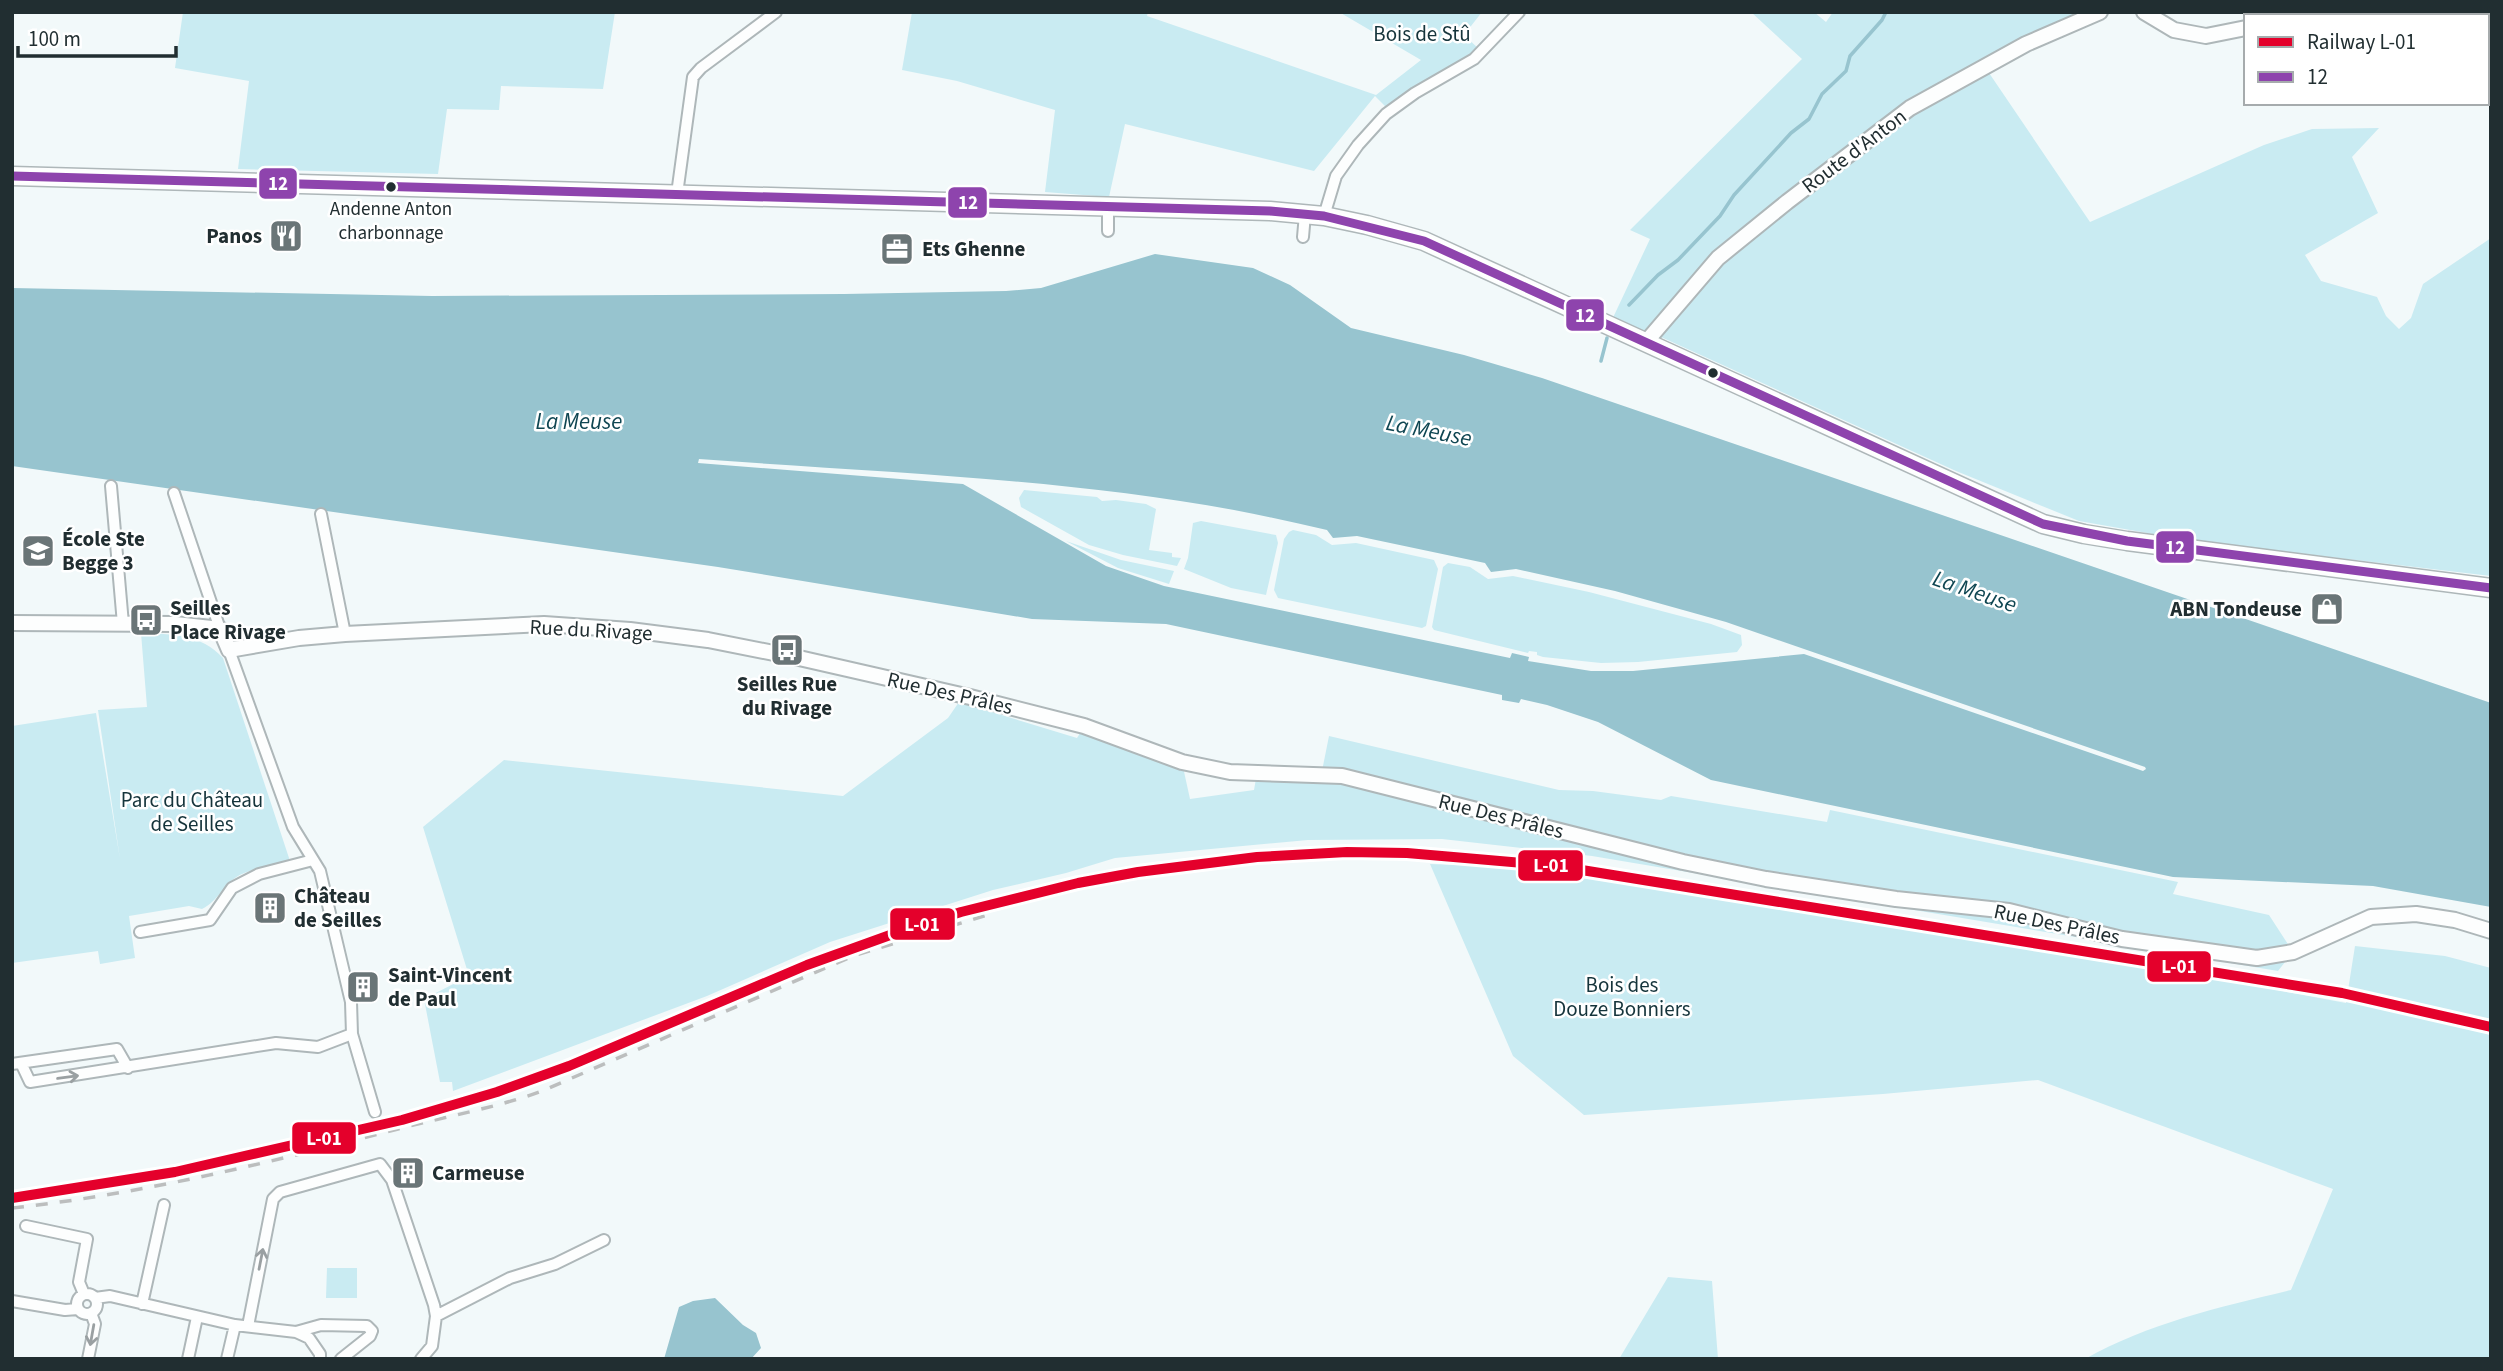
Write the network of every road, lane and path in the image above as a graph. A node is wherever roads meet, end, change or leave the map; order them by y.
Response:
1 (776, 12) edge
2 (1519, 12) edge
3 (2100, 12) edge
4 (2144, 12) edge
5 (2244, 29) edge
6 (12, 176) edge
7 (677, 194) junction
8 (1108, 207) junction
9 (1305, 214) junction
10 (1324, 216) junction
11 (1108, 232) dead end
12 (1303, 237) dead end
13 (1646, 342) junction
14 (111, 486) dead end
15 (174, 493) dead end
16 (321, 514) dead end
17 (2491, 588) edge
18 (12, 623) edge
19 (123, 624) junction
20 (220, 629) junction
21 (345, 634) junction
22 (229, 650) junction
23 (834, 666) joint
24 (313, 860) junction
25 (2491, 931) edge
26 (140, 932) dead end
27 (352, 1034) junction
28 (16, 1063) edge
29 (128, 1068) junction
30 (375, 1112) dead end
31 (164, 1205) dead end
32 (26, 1226) dead end
33 (604, 1240) dead end
34 (90, 1296) junction
35 (12, 1301) edge
36 (142, 1304) junction
37 (78, 1308) junction
38 (90, 1313) junction
39 (436, 1315) junction
40 (197, 1317) junction
41 (235, 1325) junction
42 (248, 1326) junction
43 (296, 1332) junction
44 (88, 1359) edge
45 (188, 1359) edge
46 (228, 1359) edge
47 (320, 1359) edge
48 (341, 1359) edge
49 (421, 1359) edge

1 - 7 street
2 - 10 street
3 - 13 street, Route d'Anton
4 - 5 street
6 - 7 main road
7 - 8 main road
8 - 9 main road
8 - 11 street
9 - 10 main road
9 - 12 street
10 - 13 main road
13 - 17 main road
14 - 19 street
15 - 20 street
16 - 21 street
18 - 19 street
19 - 20 street
20 - 22 street
21 - 22 street, Rue du Rivage
21 - 23 street, Rue du Rivage
22 - 24 street
23 - 25 street, Rue Des Prâles
24 - 26 street
24 - 27 street
27 - 29 street
27 - 30 street
28 -> 29 street
28 - 29 street
31 - 36 street
32 - 34 street
33 - 39 street
34 - 36 street
34 - 37 street
34 - 38 street
35 - 37 street
36 - 40 street
37 - 38 street
38 -> 44 street
42 -> 39 street
39 - 49 street
40 - 41 street
40 - 45 street
41 - 42 street
41 - 46 street
42 - 43 street
43 - 47 street
43 - 48 street

